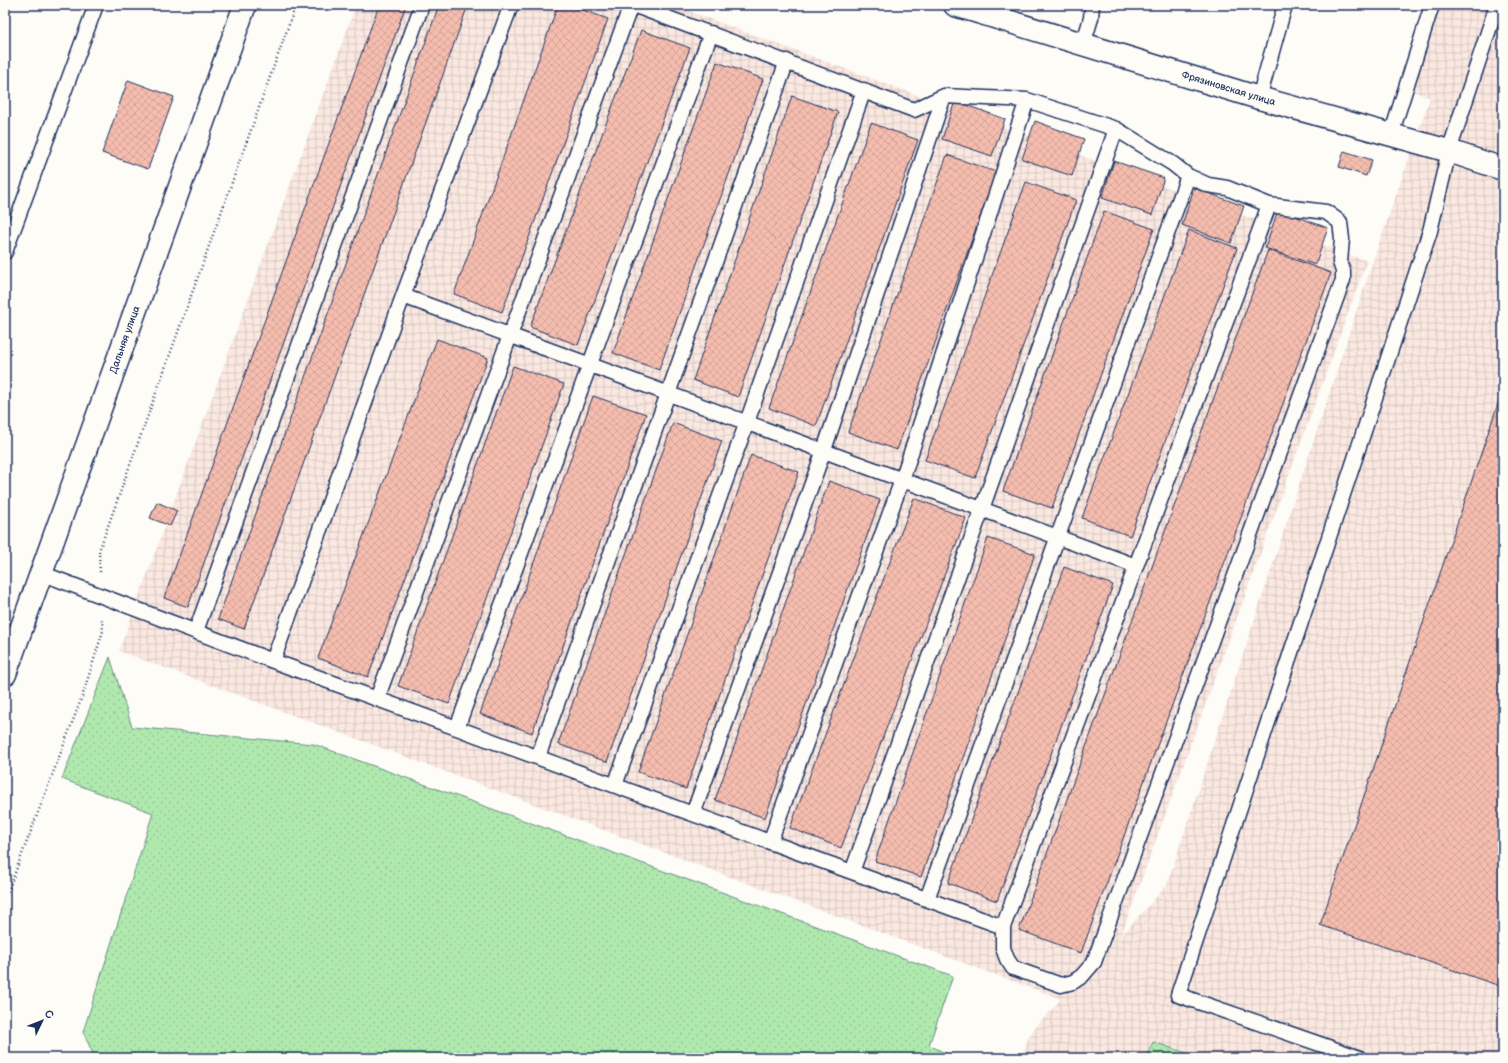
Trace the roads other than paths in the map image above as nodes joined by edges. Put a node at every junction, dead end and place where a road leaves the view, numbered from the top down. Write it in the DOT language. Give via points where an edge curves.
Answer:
graph roads {
  1 [pos="96,5"];
  2 [pos="245,5"];
  3 [pos="422,5"];
  4 [pos="511,5"];
  5 [pos="632,5"];
  6 [pos="955,5"];
  7 [pos="1092,5"];
  8 [pos="1285,5"];
  9 [pos="1432,5"];
  10 [pos="1497,5"];
  11 [pos="711,34"];
  12 [pos="1083,45"];
  13 [pos="787,62"];
  14 [pos="864,90"];
  15 [pos="944,96"];
  16 [pos="1259,98"];
  17 [pos="1027,100"];
  18 [pos="1116,129"];
  19 [pos="1391,135"];
  20 [pos="1449,151"];
  21 [pos="1503,169"];
  22 [pos="1188,176"];
  23 [pos="1269,205"];
  24 [pos="5,252"];
  25 [pos="403,296"];
  26 [pos="510,335"];
  27 [pos="590,365"];
  28 [pos="668,393"];
  29 [pos="747,422"];
  30 [pos="824,450"];
  31 [pos="902,480"];
  32 [pos="982,509"];
  33 [pos="1058,537"];
  34 [pos="1136,566"];
  35 [pos="41,573"];
  36 [pos="196,631"];
  37 [pos="273,661"];
  38 [pos="5,672"];
  39 [pos="377,699"];
  40 [pos="457,728"];
  41 [pos="538,757"];
  42 [pos="615,785"];
  43 [pos="693,814"];
  44 [pos="770,842"];
  45 [pos="852,872"];
  46 [pos="928,899"];
  47 [pos="1003,927"];
  48 [pos="1360,1058"];
  1 -- 24 [label="lane"];
  2 -- 35 [label="street, Дальняя улица"];
  3 -- 36 [label="lane"];
  4 -- 25 [label="lane"];
  5 -- 11 [label="lane"];
  5 -- 26 [label="lane"];
  6 -- 12 [label="street, Фрязиновская улица"];
  7 -- 12 [label="lane"];
  8 -- 16 [label="lane"];
  9 -- 19 [label="lane"];
  10 -- 20 [label="lane"];
  11 -- 13 [label="lane"];
  11 -- 27 [label="lane"];
  12 -- 16 [label="street, Фрязиновская улица"];
  13 -- 14 [label="lane"];
  13 -- 28 [label="lane"];
  14 -- 15 [label="lane" via="914,110"];
  14 -- 29 [label="lane"];
  15 -- 17 [label="lane"];
  15 -- 30 [label="lane"];
  16 -- 19 [label="street, Фрязиновская улица"];
  17 -- 18 [label="lane"];
  17 -- 31 [label="lane"];
  18 -- 22 [label="lane"];
  18 -- 32 [label="lane"];
  19 -- 20 [label="street, Фрязиновская улица"];
  20 -- 21 [label="street, Фрязиновская улица"];
  20 -- 48 [label="lane" via="1430,231 1178,996"];
  22 -- 23 [label="lane"];
  22 -- 33 [label="lane"];
  23 -- 34 [label="lane"];
  23 -- 47 [label="lane" via="1326,212 1340,222 1340,262 1343,280 1094,962 1082,976 1061,985 1014,968 1003,948"];
  25 -- 26 [label="lane"];
  25 -- 37 [label="lane"];
  26 -- 27 [label="lane"];
  26 -- 39 [label="lane"];
  27 -- 28 [label="lane"];
  27 -- 40 [label="lane"];
  28 -- 29 [label="lane"];
  28 -- 41 [label="lane"];
  29 -- 30 [label="lane"];
  29 -- 42 [label="lane"];
  30 -- 31 [label="lane"];
  30 -- 43 [label="lane"];
  31 -- 32 [label="lane"];
  31 -- 44 [label="lane"];
  32 -- 33 [label="lane"];
  32 -- 45 [label="lane"];
  33 -- 34 [label="lane"];
  33 -- 46 [label="lane"];
  34 -- 47 [label="lane"];
  35 -- 36 [label="lane"];
  35 -- 38 [label="street, Дальняя улица"];
  36 -- 37 [label="lane"];
  37 -- 39 [label="lane"];
  39 -- 40 [label="lane"];
  40 -- 41 [label="lane"];
  41 -- 42 [label="lane"];
  42 -- 43 [label="lane"];
  43 -- 44 [label="lane"];
  44 -- 45 [label="lane"];
  45 -- 46 [label="lane"];
  46 -- 47 [label="lane"];
}
